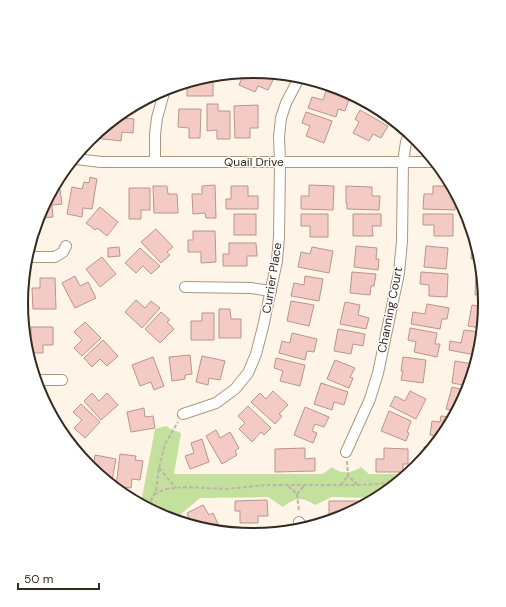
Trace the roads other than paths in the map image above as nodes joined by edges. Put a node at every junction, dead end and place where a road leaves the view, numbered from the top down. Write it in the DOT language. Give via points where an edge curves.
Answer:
graph roads {
  1 [pos="296,83"];
  2 [pos="163,98"];
  3 [pos="407,139"];
  4 [pos="80,160"];
  5 [pos="155,162"];
  6 [pos="280,162"];
  7 [pos="403,162"];
  8 [pos="428,162"];
  9 [pos="66,246"];
  10 [pos="33,257"];
  11 [pos="184,287"];
  12 [pos="271,291"];
  13 [pos="41,380"];
  14 [pos="62,380"];
  15 [pos="183,414"];
  16 [pos="346,452"];
  1 -- 6 [label="street, Currier Place" via="281,118"];
  2 -- 5 [label="street" via="155,134"];
  3 -- 7 [label="street, Channing Court"];
  4 -- 5 [label="street, Quail Drive"];
  5 -- 6 [label="street, Quail Drive"];
  6 -- 7 [label="street, Quail Drive"];
  6 -- 12 [label="street, Currier Place" via="277,260"];
  7 -- 8 [label="street, Quail Drive"];
  7 -- 16 [label="street, Channing Court" via="400,273 378,373 370,399"];
  9 -- 10 [label="street" via="63,252 55,257"];
  11 -- 12 [label="street" via="251,288"];
  12 -- 15 [label="street, Currier Place" via="256,354 248,373 235,388 216,403"];
  13 -- 14 [label="street"];
}
